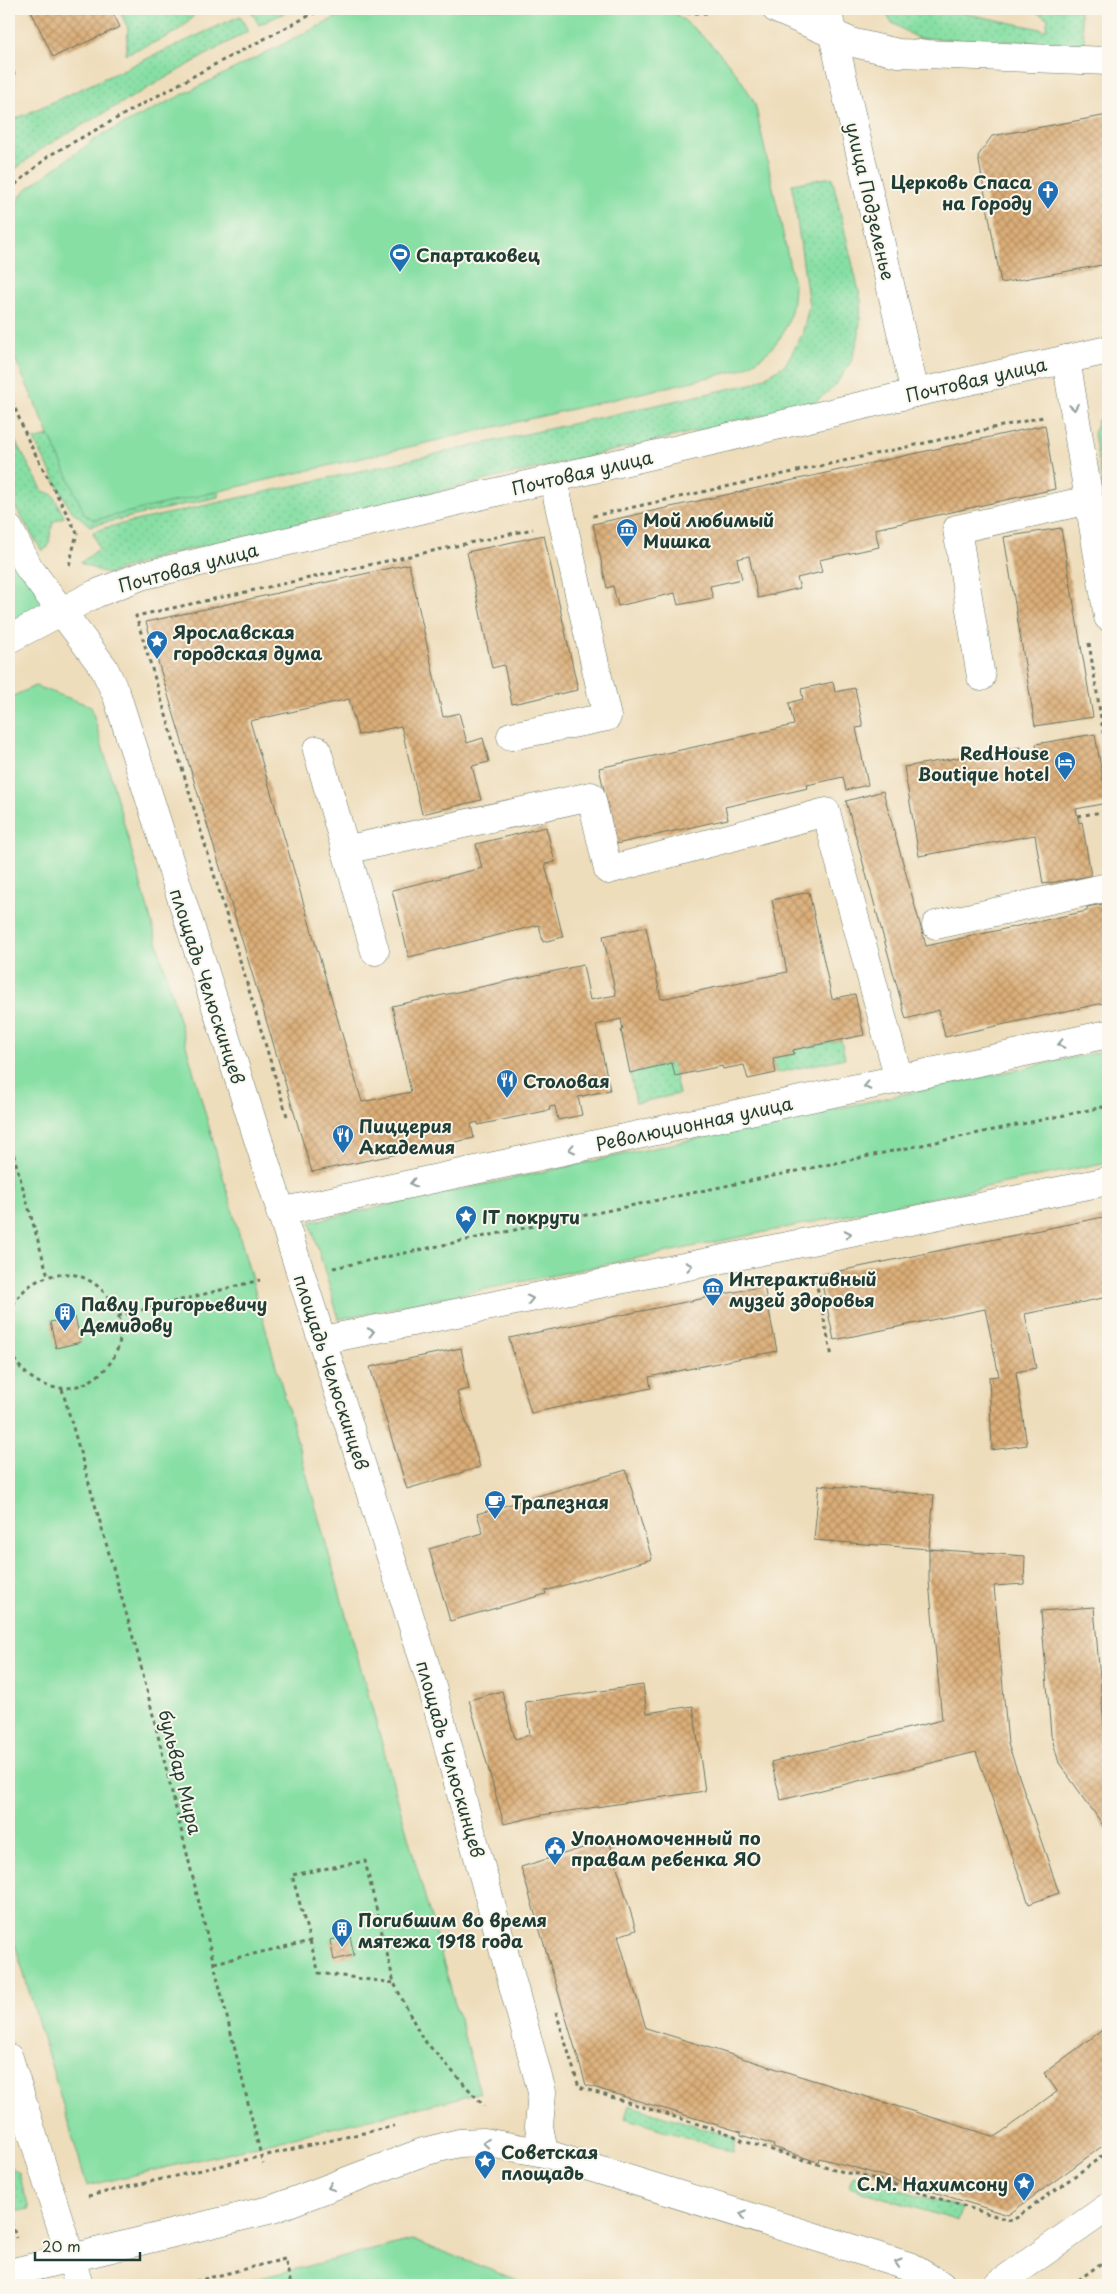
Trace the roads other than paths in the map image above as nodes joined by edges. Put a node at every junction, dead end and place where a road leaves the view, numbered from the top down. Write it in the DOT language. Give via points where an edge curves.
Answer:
graph roads {
  1 [pos="776,9"];
  2 [pos="827,9"];
  3 [pos="833,35"];
  4 [pos="1108,60"];
  5 [pos="1108,350"];
  6 [pos="1066,359"];
  7 [pos="915,393"];
  8 [pos="553,478"];
  9 [pos="1089,500"];
  10 [pos="9,528"];
  11 [pos="61,611"];
  12 [pos="1108,616"];
  13 [pos="9,639"];
  14 [pos="981,677"];
  15 [pos="511,736"];
  16 [pos="316,750"];
  17 [pos="345,850"];
  18 [pos="1108,887"];
  19 [pos="936,925"];
  20 [pos="375,951"];
  21 [pos="1108,1034"];
  22 [pos="900,1079"];
  23 [pos="1108,1181"];
  24 [pos="280,1212"];
  25 [pos="323,1340"];
  26 [pos="9,2058"];
  27 [pos="544,2153"];
  28 [pos="1108,2207"];
  29 [pos="70,2259"];
  30 [pos="9,2273"];
  31 [pos="79,2285"];
  32 [pos="941,2285"];
  33 [pos="997,2285"];
  1 -- 3 [label="street"];
  2 -- 3 [label="street, улица Подзеленье"];
  3 -- 4 [label="street" via="876,49 906,54"];
  3 -- 7 [label="street, улица Подзеленье"];
  5 -- 6 [label="street, Почтовая улица"];
  6 -- 7 [label="street, Почтовая улица"];
  6 -- 9 [label="street, one-way"];
  7 -- 8 [label="street, Почтовая улица"];
  8 -- 11 [label="street, Почтовая улица" via="141,576"];
  8 -- 15 [label="street" via="607,717"];
  9 -- 12 [label="street"];
  9 -- 14 [label="street" via="957,529"];
  10 -- 11 [label="street, площадь Челюскинцев" via="28,568"];
  11 -- 13 [label="street"];
  11 -- 24 [label="street, площадь Челюскинцев" via="104,668 117,696"];
  16 -- 17 [label="street"];
  17 -- 20 [label="street"];
  17 -- 22 [label="street" via="591,796 608,870 826,812"];
  18 -- 19 [label="street"];
  21 -- 22 [label="street, Революционная улица, one-way"];
  22 -- 24 [label="street, Революционная улица, one-way"];
  25 -- 23 [label="street, one-way"];
  24 -- 25 [label="street, площадь Челюскинцев"];
  25 -- 27 [label="street, площадь Челюскинцев" via="435,1699 542,2092 539,2126"];
  26 -- 29 [label="street"];
  27 -- 29 [label="street, one-way" via="484,2142 459,2143 423,2152 273,2208"];
  32 -- 27 [label="street, one-way" via="909,2266"];
  28 -- 33 [label="street"];
  29 -- 30 [label="street"];
  29 -- 31 [label="street"];
}
